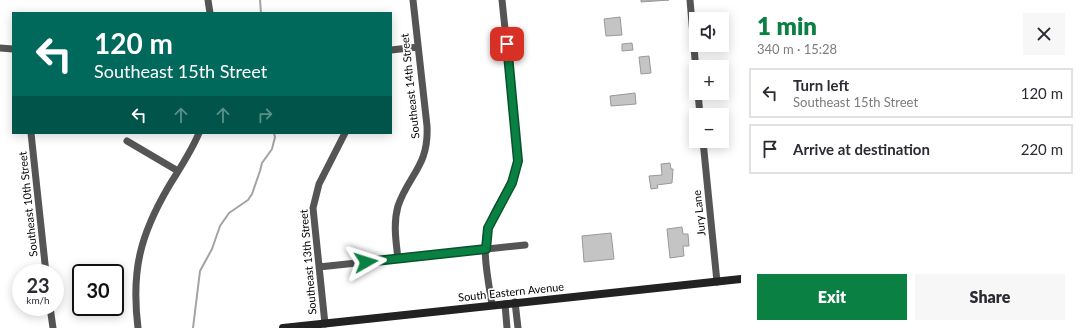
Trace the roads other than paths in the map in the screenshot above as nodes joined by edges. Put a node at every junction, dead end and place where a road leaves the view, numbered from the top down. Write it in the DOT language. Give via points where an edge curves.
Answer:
graph roads {
  1 [pos="208,0"];
  2 [pos="413,0"];
  3 [pos="502,0"];
  4 [pos="690,0"];
  5 [pos="210,12"];
  6 [pos="418,47"];
  7 [pos="0,48"];
  8 [pos="12,49"];
  9 [pos="392,50"];
  10 [pos="695,60"];
  11 [pos="31,134"];
  12 [pos="198,134"];
  13 [pos="344,134"];
  14 [pos="127,141"];
  15 [pos="704,148"];
  16 [pos="178,171"];
  17 [pos="525,245"];
  18 [pos="486,249"];
  19 [pos="398,259"];
  20 [pos="45,264"];
  21 [pos="319,267"];
  22 [pos="741,279"];
  23 [pos="718,282"];
  24 [pos="515,302"];
  25 [pos="505,304"];
  26 [pos="492,305"];
  27 [pos="51,316"];
  28 [pos="325,324"];
  29 [pos="53,328"];
  30 [pos="138,328"];
  31 [pos="283,328"];
  32 [pos="507,328"];
  33 [pos="518,328"];
  1 -- 5 [label="street"];
  2 -- 6 [label="street, Southeast 14th Street"];
  3 -- 18 [label="street" via="518,161 512,183 488,228"];
  4 -- 10 [label="street"];
  6 -- 9 [label="street"];
  6 -- 19 [label="street, Southeast 14th Street" via="427,140 421,164 401,198 397,212 395,224"];
  7 -- 8 [label="street"];
  11 -- 20 [label="street, Southeast 10th Street"];
  12 -- 16 [label="street"];
  13 -- 21 [label="street, Southeast 13th Street" via="319,184 314,200 313,219"];
  14 -- 16 [label="street"];
  15 -- 23 [label="street, Jury Lane"];
  16 -- 30 [label="street" via="151,220 141,249 136,279"];
  17 -- 18 [label="street"];
  18 -- 19 [label="street"];
  18 -- 26 [label="street"];
  19 -- 21 [label="street"];
  21 -- 28 [label="street, Southeast 13th Street"];
  22 -- 23 [label="main road, South Eastern Avenue"];
  23 -- 24 [label="main road, South Eastern Avenue"];
  24 -- 25 [label="main road, South Eastern Avenue"];
  24 -- 33 [label="street"];
  25 -- 26 [label="main road, South Eastern Avenue"];
  25 -- 32 [label="street"];
  26 -- 28 [label="main road, South Eastern Avenue"];
  27 -- 29 [label="street"];
  28 -- 31 [label="main road, South Eastern Avenue"];
}
